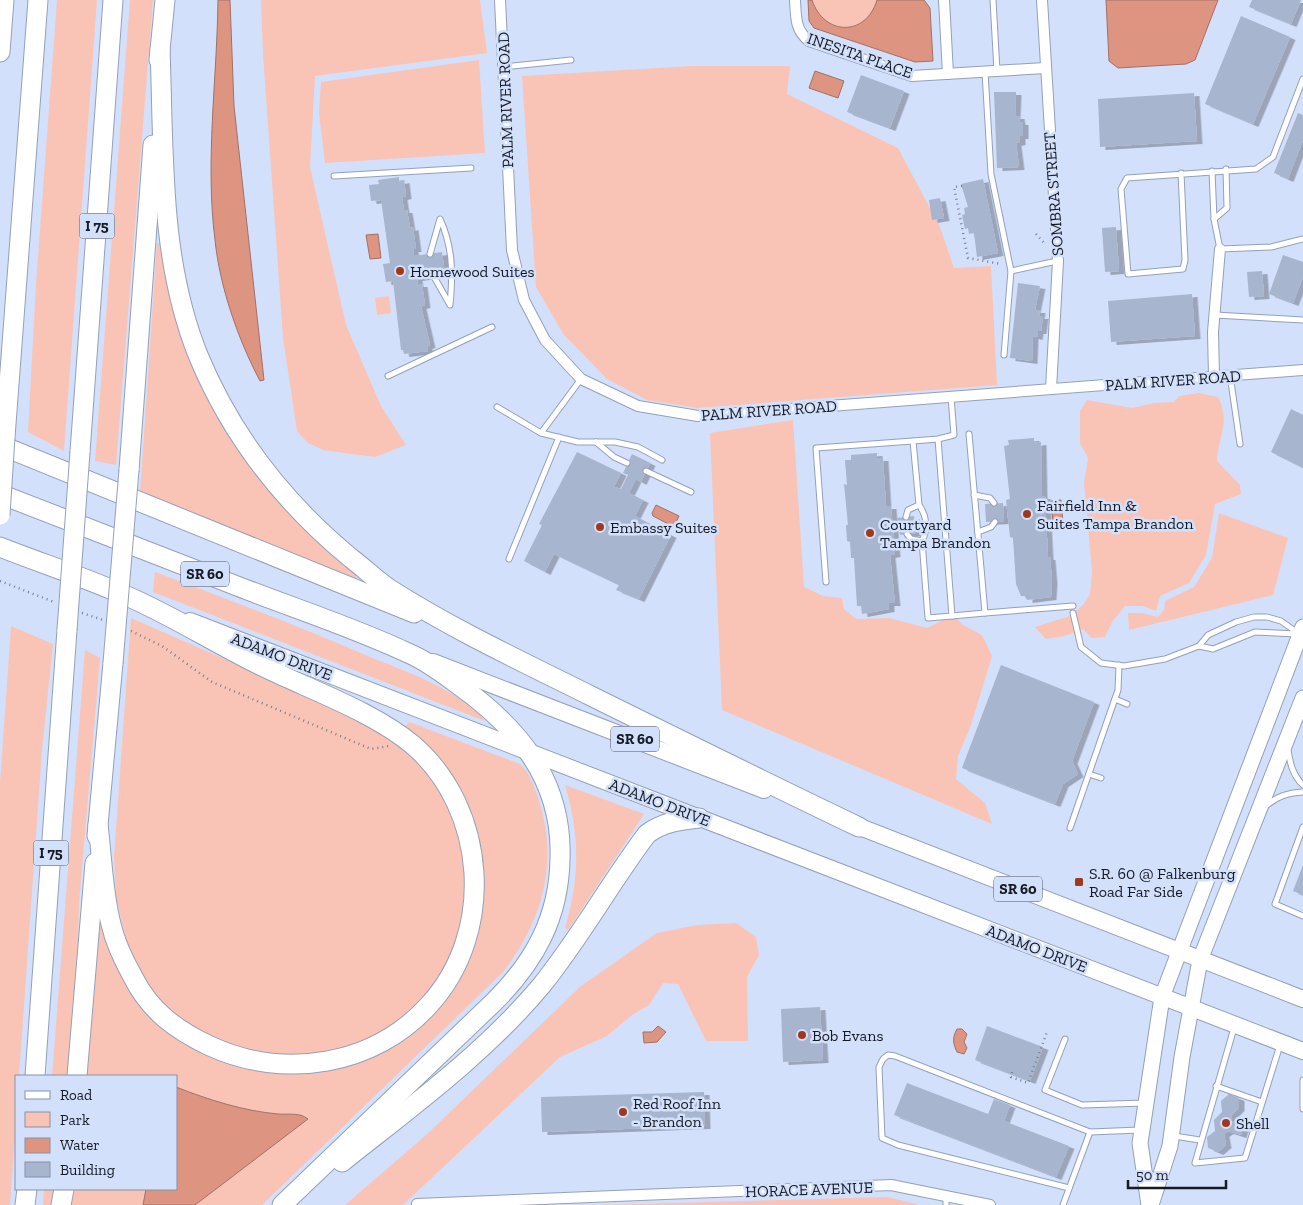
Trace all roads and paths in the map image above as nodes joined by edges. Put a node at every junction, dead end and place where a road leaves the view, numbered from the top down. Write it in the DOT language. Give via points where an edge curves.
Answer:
graph roads {
  1 [pos="4,0"];
  2 [pos="38,0"];
  3 [pos="113,0"];
  4 [pos="165,0"];
  5 [pos="500,0"];
  6 [pos="795,0"];
  7 [pos="944,0"];
  8 [pos="993,0"];
  9 [pos="1042,0"];
  10 [pos="160,49"];
  11 [pos="0,52"];
  12 [pos="571,60"];
  13 [pos="504,67"];
  14 [pos="1045,68"];
  15 [pos="985,71"];
  16 [pos="997,71"];
  17 [pos="948,74"];
  18 [pos="1303,79"];
  19 [pos="471,168"];
  20 [pos="1226,169"];
  21 [pos="1212,170"];
  22 [pos="1181,173"];
  23 [pos="334,176"];
  24 [pos="962,186"];
  25 [pos="1214,219"];
  26 [pos="1303,239"];
  27 [pos="1220,249"];
  28 [pos="430,254"];
  29 [pos="1058,260"];
  30 [pos="1010,269"];
  31 [pos="433,275"];
  32 [pos="1214,315"];
  33 [pos="1303,320"];
  34 [pos="492,327"];
  35 [pos="1004,355"];
  36 [pos="1303,370"];
  37 [pos="1230,375"];
  38 [pos="388,376"];
  39 [pos="1214,376"];
  40 [pos="581,379"];
  41 [pos="1051,389"];
  42 [pos="951,396"];
  43 [pos="497,407"];
  44 [pos="541,433"];
  45 [pos="969,434"];
  46 [pos="559,437"];
  47 [pos="938,440"];
  48 [pos="3,441"];
  49 [pos="913,441"];
  50 [pos="596,442"];
  51 [pos="1240,444"];
  52 [pos="662,460"];
  53 [pos="627,463"];
  54 [pos="646,471"];
  55 [pos="691,492"];
  56 [pos="0,494"];
  57 [pos="974,495"];
  58 [pos="994,503"];
  59 [pos="918,505"];
  60 [pos="0,515"];
  61 [pos="906,517"];
  62 [pos="995,522"];
  63 [pos="978,532"];
  64 [pos="908,534"];
  65 [pos="922,541"];
  66 [pos="0,547"];
  67 [pos="509,558"];
  68 [pos="826,582"];
  69 [pos="130,597"];
  70 [pos="1073,606"];
  71 [pos="985,613"];
  72 [pos="1073,613"];
  73 [pos="952,616"];
  74 [pos="1302,632"];
  75 [pos="142,635"];
  76 [pos="482,641"];
  77 [pos="1199,646"];
  78 [pos="409,653"];
  79 [pos="1119,665"];
  80 [pos="1303,698"];
  81 [pos="1114,699"];
  82 [pos="1127,704"];
  83 [pos="1286,741"];
  84 [pos="394,745"];
  85 [pos="530,752"];
  86 [pos="1089,774"];
  87 [pos="1101,778"];
  88 [pos="1303,785"];
  89 [pos="1303,792"];
  90 [pos="1257,815"];
  91 [pos="699,818"];
  92 [pos="98,825"];
  93 [pos="859,827"];
  94 [pos="1303,827"];
  95 [pos="1070,828"];
  96 [pos="1303,916"];
  97 [pos="1178,950"];
  98 [pos="1200,960"];
  99 [pos="1162,996"];
  100 [pos="1303,999"];
  101 [pos="1190,1007"];
  102 [pos="1236,1024"];
  103 [pos="1047,1032"];
  104 [pos="1065,1039"];
  105 [pos="1281,1042"];
  106 [pos="1303,1051"];
  107 [pos="1012,1072"];
  108 [pos="35,1075"];
  109 [pos="77,1075"];
  110 [pos="1303,1080"];
  111 [pos="1216,1086"];
  112 [pos="1262,1102"];
  113 [pos="1145,1104"];
  114 [pos="1303,1109"];
  115 [pos="1142,1130"];
  116 [pos="1090,1132"];
  117 [pos="1171,1136"];
  118 [pos="1200,1140"];
  119 [pos="1069,1188"];
  120 [pos="27,1190"];
  121 [pos="64,1190"];
  122 [pos="946,1201"];
  123 [pos="417,1204"];
  124 [pos="25,1205"];
  125 [pos="61,1205"];
  126 [pos="282,1205"];
  127 [pos="289,1205"];
  128 [pos="990,1205"];
  129 [pos="1063,1205"];
  130 [pos="1150,1205"];
  1 -- 11 [label="highway"];
  2 -- 48 [label="highway"];
  3 -- 108 [label="highway, I 75, bridge"];
  4 -- 10 [label="highway"];
  5 -- 13 [label="street, PALM RIVER ROAD"];
  6 -- 17 [label="street, INESITA PLACE" via="796,23 800,34 809,41 912,76"];
  7 -- 17 [label="street"];
  8 -- 16 [label="lane"];
  9 -- 14 [label="street, SOMBRA STREET"];
  10 -- 76 [label="highway" via="170,250 198,354 216,392 254,456 278,488 328,539 386,587"];
  10 -- 92 [label="highway, bridge" via="129,470"];
  12 -- 13 [label="lane"];
  13 -- 40 [label="street, PALM RIVER ROAD" via="512,250 524,300 545,340"];
  14 -- 16 [label="street, INESITA PLACE"];
  14 -- 29 [label="street, SOMBRA STREET"];
  15 -- 16 [label="street, INESITA PLACE"];
  15 -- 17 [label="street, INESITA PLACE"];
  15 -- 30 [label="lane" via="991,174"];
  18 -- 20 [label="lane" via="1274,157 1256,169"];
  19 -- 23 [label="lane"];
  20 -- 21 [label="lane"];
  20 -- 25 [label="lane" via="1227,208"];
  21 -- 22 [label="lane"];
  21 -- 25 [label="lane"];
  22 -- 22 [label="lane" via="1127,178 1121,189 1128,274 1182,270 1186,260"];
  24 -- 30 [label="path" via="954,188 968,258"];
  25 -- 27 [label="lane"];
  26 -- 27 [label="lane" via="1271,247"];
  27 -- 32 [label="street"];
  28 -- 31 [label="lane" via="440,219 448,236 453,274 450,305"];
  29 -- 30 [label="lane"];
  29 -- 41 [label="street, SOMBRA STREET"];
  30 -- 35 [label="lane"];
  32 -- 33 [label="lane"];
  32 -- 39 [label="street"];
  34 -- 38 [label="lane"];
  36 -- 37 [label="street, PALM RIVER ROAD"];
  37 -- 39 [label="street, PALM RIVER ROAD"];
  37 -- 51 [label="lane"];
  39 -- 41 [label="street, PALM RIVER ROAD"];
  40 -- 42 [label="street, PALM RIVER ROAD" via="638,406 698,416"];
  40 -- 44 [label="lane"];
  41 -- 42 [label="street, PALM RIVER ROAD"];
  42 -- 47 [label="lane" via="954,435"];
  43 -- 44 [label="lane"];
  44 -- 46 [label="lane"];
  45 -- 57 [label="lane"];
  46 -- 50 [label="lane"];
  46 -- 67 [label="lane"];
  47 -- 49 [label="lane"];
  47 -- 73 [label="lane"];
  48 -- 60 [label="highway, bridge"];
  48 -- 76 [label="highway"];
  49 -- 59 [label="lane"];
  49 -- 68 [label="lane" via="816,448"];
  50 -- 52 [label="lane" via="638,447"];
  50 -- 53 [label="lane"];
  54 -- 55 [label="lane"];
  56 -- 78 [label="highway, SR 60"];
  57 -- 58 [label="lane" via="990,498"];
  57 -- 63 [label="lane"];
  59 -- 61 [label="lane" via="908,510"];
  59 -- 65 [label="lane" via="924,514 926,533"];
  62 -- 63 [label="lane" via="991,528"];
  63 -- 71 [label="lane"];
  64 -- 65 [label="lane" via="911,539"];
  65 -- 73 [label="lane" via="928,618"];
  66 -- 69 [label="highway"];
  69 -- 85 [label="main road, ADAMO DRIVE"];
  69 -- 92 [label="highway" via="239,655 382,724 413,745 444,780 465,823 476,868 467,934 453,970 430,1004 398,1032 363,1052 322,1064 271,1064 230,1055 193,1038 153,1009 134,979 111,925"];
  70 -- 71 [label="lane"];
  71 -- 73 [label="lane"];
  72 -- 79 [label="lane" via="1081,647 1101,663"];
  74 -- 77 [label="lane" via="1255,632 1213,649"];
  74 -- 77 [label="lane" via="1281,621 1254,617 1208,635"];
  74 -- 97 [label="street"];
  75 -- 84 [label="path" via="212,682 371,749"];
  76 -- 93 [label="highway"];
  77 -- 79 [label="lane" via="1165,659"];
  78 -- 85 [label="highway" via="491,708"];
  78 -- 93 [label="main road, SR 60"];
  79 -- 81 [label="lane" via="1118,690"];
  80 -- 83 [label="street"];
  81 -- 82 [label="lane"];
  81 -- 86 [label="lane"];
  83 -- 88 [label="lane" via="1290,764"];
  83 -- 90 [label="street"];
  85 -- 91 [label="main road, ADAMO DRIVE"];
  85 -- 126 [label="highway" via="549,789 556,813 561,854 555,903 537,949 509,987"];
  86 -- 87 [label="lane"];
  86 -- 95 [label="lane"];
  89 -- 90 [label="lane" via="1274,799"];
  90 -- 98 [label="street"];
  91 -- 99 [label="main road, ADAMO DRIVE"];
  91 -- 127 [label="highway" via="668,823 647,834 579,937 515,1014 427,1094"];
  92 -- 109 [label="highway"];
  93 -- 97 [label="main road, SR 60"];
  94 -- 96 [label="lane" via="1275,904"];
  97 -- 98 [label="main road, SR 60"];
  97 -- 99 [label="street"];
  98 -- 100 [label="main road, SR 60"];
  98 -- 101 [label="street"];
  99 -- 101 [label="main road, ADAMO DRIVE"];
  99 -- 113 [label="street"];
  101 -- 102 [label="main road, ADAMO DRIVE"];
  101 -- 117 [label="street"];
  102 -- 105 [label="main road, ADAMO DRIVE"];
  102 -- 111 [label="lane"];
  103 -- 107 [label="path" via="1028,1083 1010,1076"];
  104 -- 113 [label="lane" via="1045,1090 1082,1105"];
  105 -- 106 [label="main road, ADAMO DRIVE"];
  105 -- 112 [label="lane"];
  110 -- 114 [label="lane"];
  111 -- 112 [label="lane"];
  111 -- 118 [label="lane"];
  112 -- 118 [label="lane" via="1245,1158 1195,1163"];
  113 -- 115 [label="street"];
  115 -- 116 [label="lane"];
  115 -- 130 [label="street" via="1140,1143"];
  116 -- 119 [label="lane"];
  116 -- 119 [label="lane" via="895,1056 888,1054 879,1067 882,1138 898,1145"];
  117 -- 118 [label="lane"];
  117 -- 130 [label="street"];
  119 -- 129 [label="lane"];
  120 -- 124 [label="highway"];
  121 -- 125 [label="highway"];
  122 -- 123 [label="street, HORACE AVENUE" via="891,1185"];
  122 -- 128 [label="street, HORACE AVENUE"];
}
